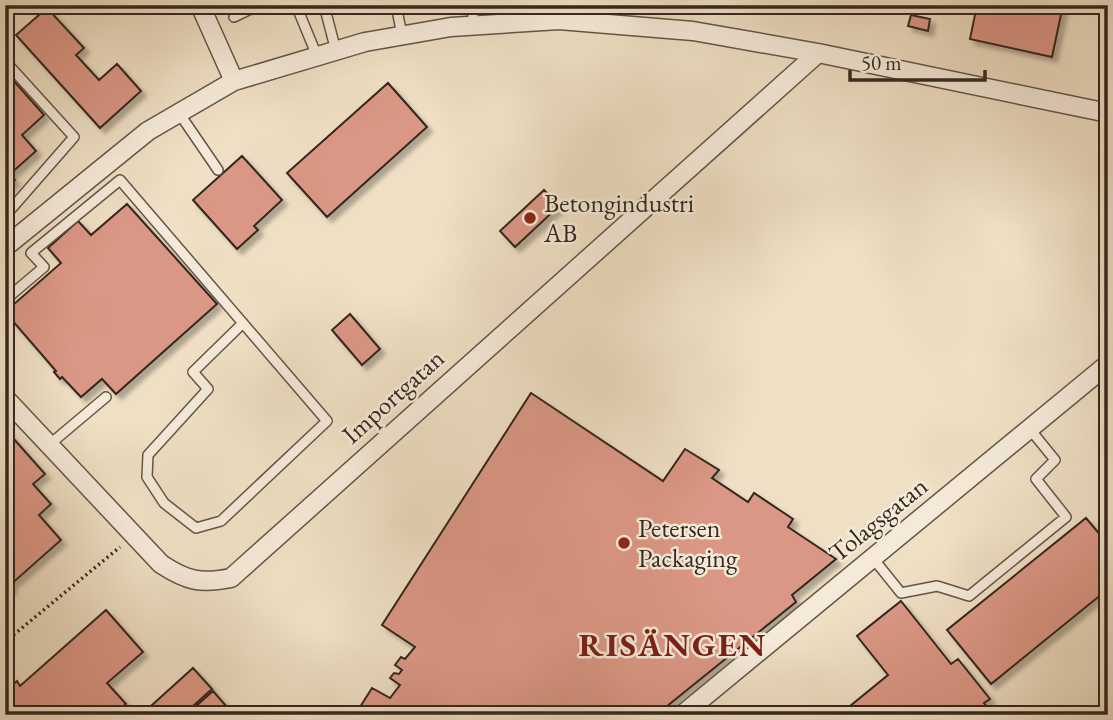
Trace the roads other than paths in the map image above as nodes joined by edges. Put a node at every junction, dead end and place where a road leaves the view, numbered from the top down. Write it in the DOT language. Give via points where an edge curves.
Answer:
graph roads {
  1 [pos="200,5"];
  2 [pos="259,5"];
  3 [pos="296,5"];
  4 [pos="324,5"];
  5 [pos="396,5"];
  6 [pos="473,5"];
  7 [pos="234,17"];
  8 [pos="473,25"];
  9 [pos="402,35"];
  10 [pos="335,51"];
  11 [pos="818,53"];
  12 [pos="317,56"];
  13 [pos="5,61"];
  14 [pos="234,81"];
  15 [pos="179,113"];
  16 [pos="1108,113"];
  17 [pos="218,170"];
  18 [pos="5,216"];
  19 [pos="5,247"];
  20 [pos="5,300"];
  21 [pos="243,323"];
  22 [pos="1108,364"];
  23 [pos="106,397"];
  24 [pos="5,398"];
  25 [pos="1029,428"];
  26 [pos="49,446"];
  27 [pos="871,556"];
  28 [pos="681,715"];
  1 -- 14 [label="street"];
  2 -- 7 [label="lane"];
  3 -- 12 [label="lane"];
  4 -- 10 [label="lane"];
  5 -- 9 [label="lane"];
  6 -- 8 [label="lane"];
  8 -- 9 [label="street"];
  8 -- 11 [label="street" via="559,20 693,31"];
  9 -- 10 [label="street"];
  10 -- 12 [label="street"];
  11 -- 16 [label="street"];
  11 -- 26 [label="street, Importgatan" via="231,578 208,583 182,578 161,564"];
  12 -- 14 [label="street"];
  13 -- 18 [label="lane" via="74,137"];
  14 -- 15 [label="street"];
  15 -- 17 [label="lane"];
  15 -- 19 [label="street" via="148,131"];
  20 -- 21 [label="lane" via="44,267 31,253 120,180"];
  21 -- 21 [label="lane" via="327,421 221,521 196,528 164,503 147,477 148,455 208,389 193,372"];
  22 -- 25 [label="street, Tolagsgatan"];
  23 -- 26 [label="lane"];
  24 -- 26 [label="street, Importgatan"];
  25 -- 27 [label="street, Tolagsgatan"];
  25 -- 27 [label="lane" via="1055,460 1036,479 1066,517 969,596 937,586 901,593"];
  27 -- 28 [label="street, Tolagsgatan"];
}
